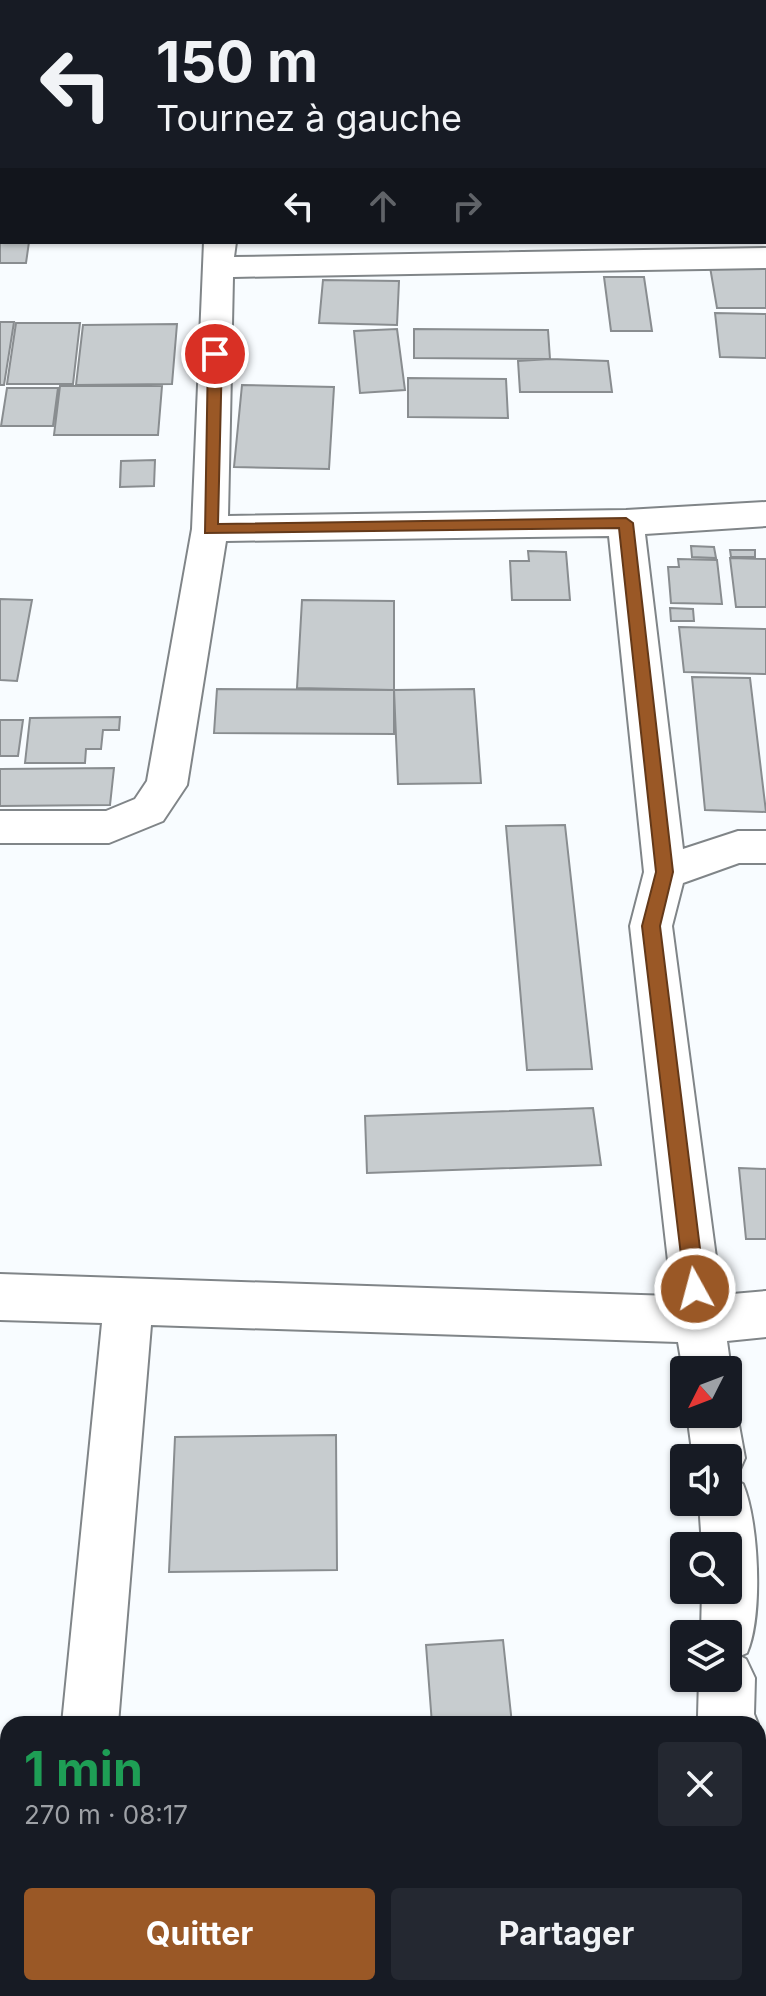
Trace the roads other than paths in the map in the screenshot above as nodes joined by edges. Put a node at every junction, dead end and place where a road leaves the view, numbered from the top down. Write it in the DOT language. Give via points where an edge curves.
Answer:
graph roads {
  1 [pos="219,254"];
  2 [pos="766,258"];
  3 [pos="766,514"];
  4 [pos="626,523"];
  5 [pos="210,529"];
  6 [pos="0,827"];
  7 [pos="766,847"];
  8 [pos="665,872"];
  9 [pos="0,1297"];
  10 [pos="129,1301"];
  11 [pos="766,1314"];
  12 [pos="699,1320"];
  13 [pos="704,1356"];
  14 [pos="727,1516"];
  15 [pos="728,1620"];
  16 [pos="727,1692"];
  17 [pos="91,1716"];
  18 [pos="726,1716"];
  1 -- 2 [label="street"];
  1 -- 5 [label="street"];
  3 -- 4 [label="street"];
  4 -- 5 [label="street"];
  4 -- 8 [label="street"];
  5 -- 6 [label="street" via="167,785 149,810 109,827"];
  7 -- 8 [label="street" via="738,847"];
  8 -- 12 [label="street" via="651,926"];
  9 -- 10 [label="street"];
  10 -- 12 [label="street"];
  10 -- 17 [label="street"];
  11 -- 12 [label="street"];
  12 -- 13 [label="street"];
  14 -- 15 [label="street"];
  16 -- 18 [label="street"];
}
